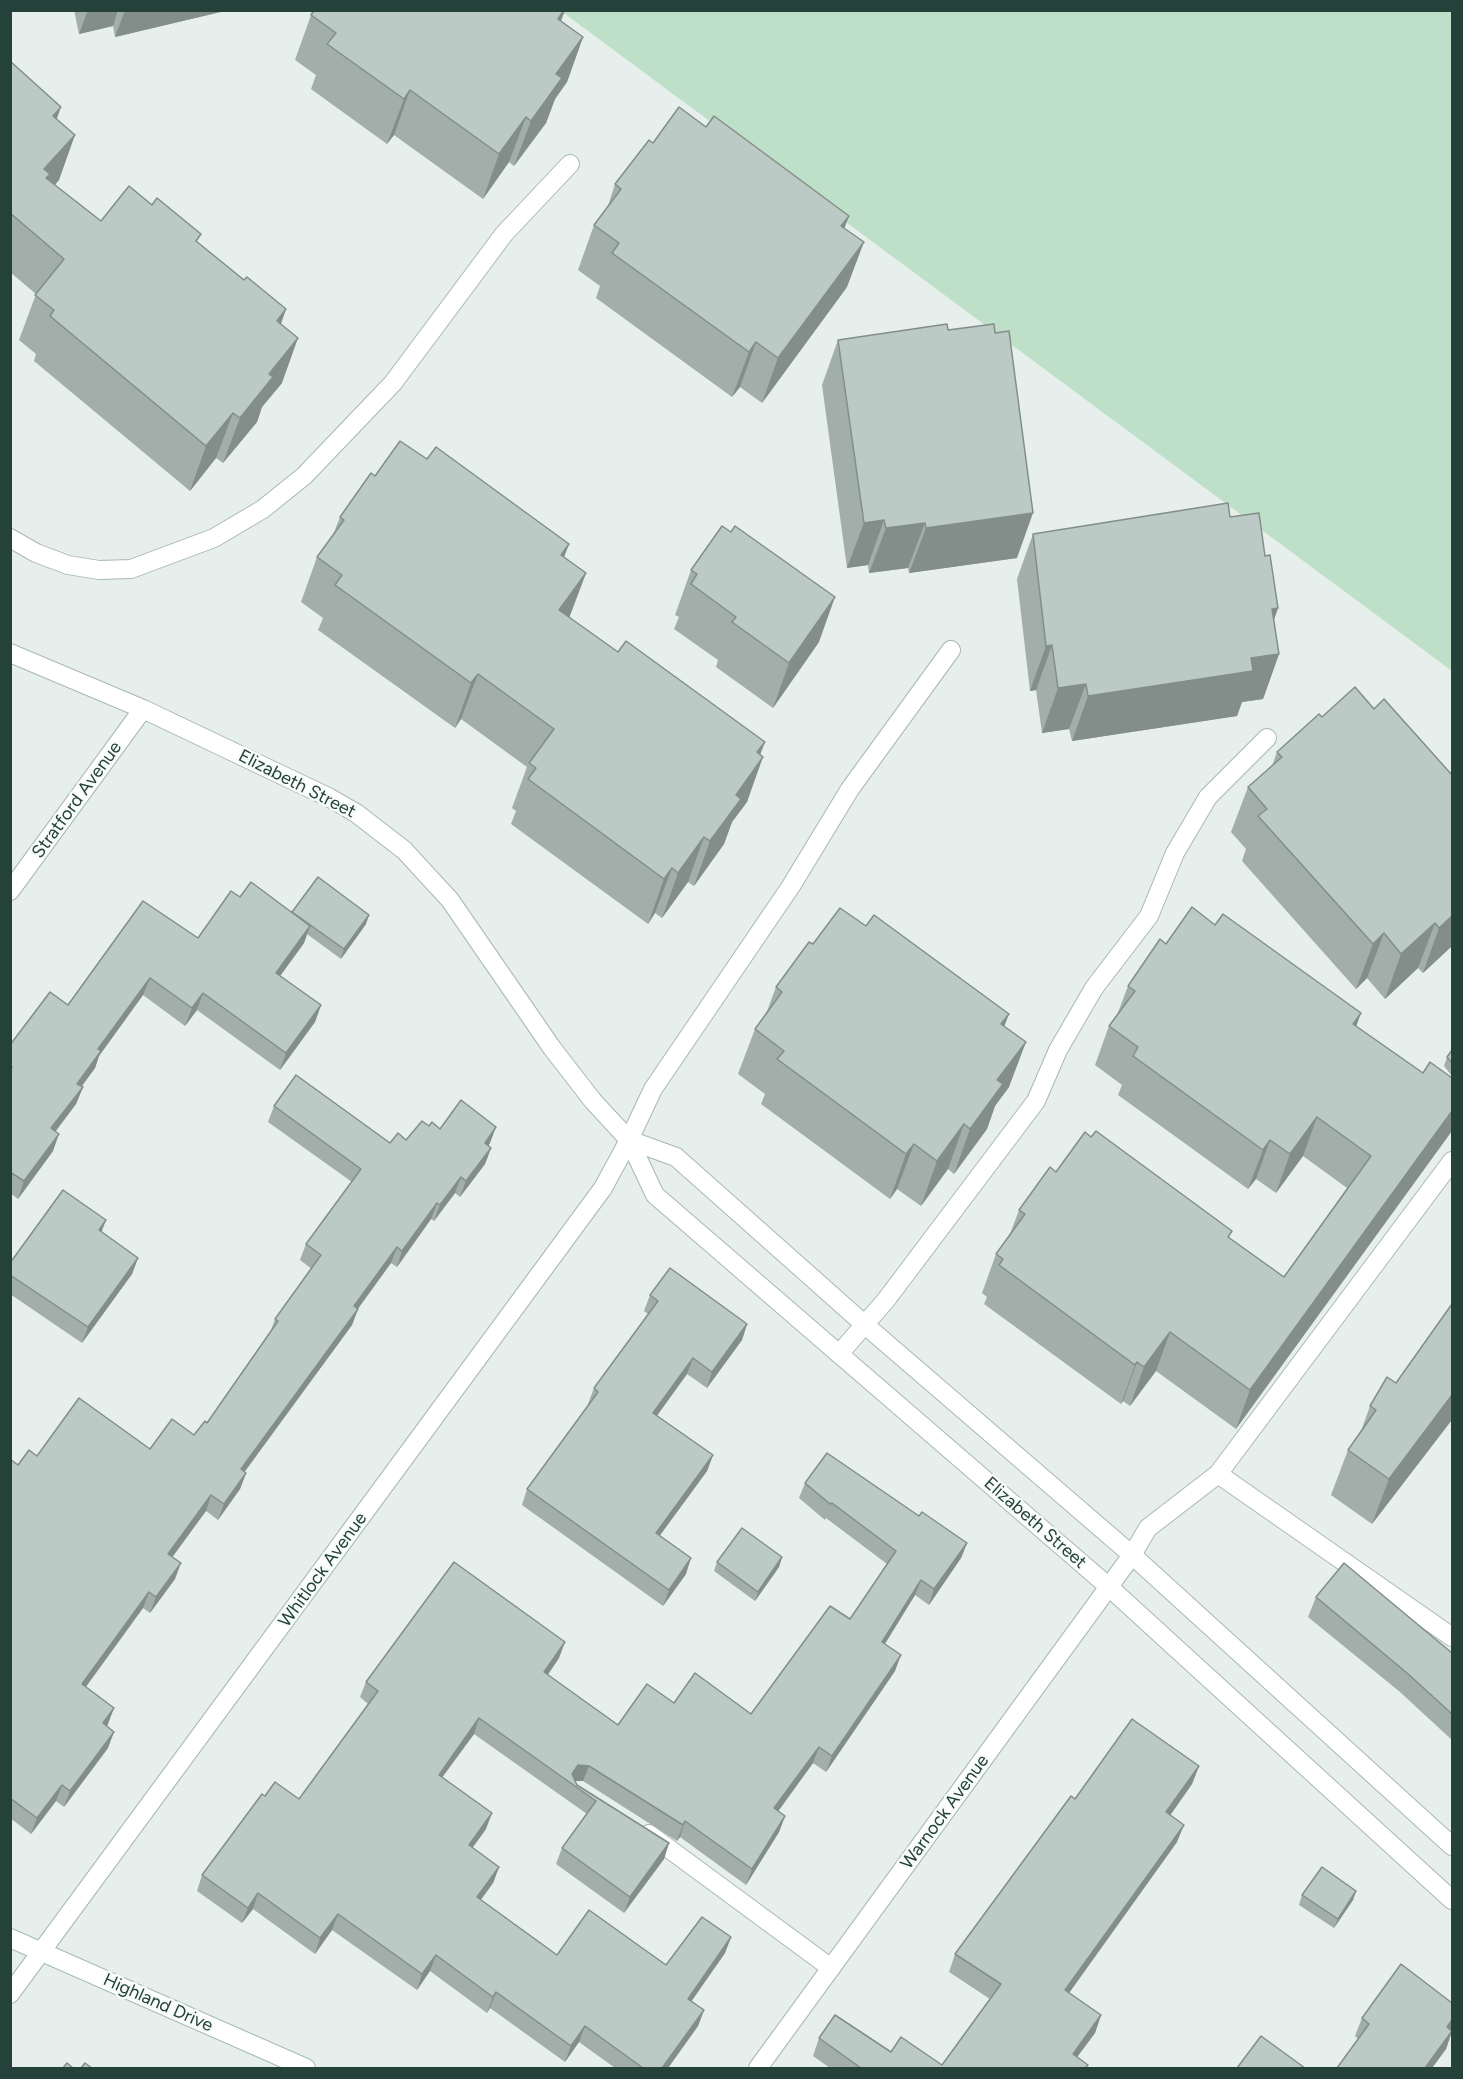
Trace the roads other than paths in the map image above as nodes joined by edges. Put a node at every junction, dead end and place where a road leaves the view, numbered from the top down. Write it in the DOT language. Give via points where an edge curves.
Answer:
graph roads {
  1 [pos="570,164"];
  2 [pos="10,538"];
  3 [pos="951,650"];
  4 [pos="10,653"];
  5 [pos="143,709"];
  6 [pos="1267,738"];
  7 [pos="10,891"];
  8 [pos="629,1140"];
  9 [pos="1452,1161"];
  10 [pos="864,1324"];
  11 [pos="839,1354"];
  12 [pos="1218,1474"];
  13 [pos="1132,1555"];
  14 [pos="1109,1587"];
  15 [pos="1452,1637"];
  16 [pos="631,1823"];
  17 [pos="1452,1846"];
  18 [pos="1452,1900"];
  19 [pos="10,1938"];
  20 [pos="43,1952"];
  21 [pos="831,1968"];
  22 [pos="10,1994"];
  23 [pos="306,2068"];
  24 [pos="758,2068"];
  1 -- 2 [label="street" via="504,234 393,383 304,476 263,509 214,538 131,569 99,570 68,565"];
  3 -- 8 [label="street, Whitlock Avenue" via="850,789 791,886 653,1089"];
  4 -- 5 [label="street, Elizabeth Street"];
  5 -- 7 [label="street, Stratford Avenue"];
  5 -- 8 [label="street, Elizabeth Street" via="330,798 404,850 450,900 552,1048"];
  6 -- 10 [label="street" via="1208,797 1175,853 1149,916 1094,988 1058,1050 1036,1101"];
  8 -- 10 [label="street, Elizabeth Street" via="676,1156"];
  8 -- 11 [label="street, Elizabeth Street" via="655,1195"];
  8 -- 20 [label="street, Whitlock Avenue" via="596,1198"];
  9 -- 12 [label="street, Warnock Avenue"];
  10 -- 11 [label="street"];
  10 -- 13 [label="street, Elizabeth Street"];
  11 -- 14 [label="street, Elizabeth Street"];
  12 -- 13 [label="street, Warnock Avenue" via="1148,1527"];
  12 -- 15 [label="street"];
  13 -- 14 [label="street, Warnock Avenue"];
  13 -- 17 [label="street, Elizabeth Street"];
  14 -- 18 [label="street, Elizabeth Street"];
  14 -- 21 [label="street, Warnock Avenue"];
  16 -- 21 [label="street"];
  19 -- 20 [label="street, Highland Drive"];
  20 -- 22 [label="street, Whitlock Avenue"];
  20 -- 23 [label="street, Highland Drive"];
  21 -- 24 [label="street, Warnock Avenue"];
}
